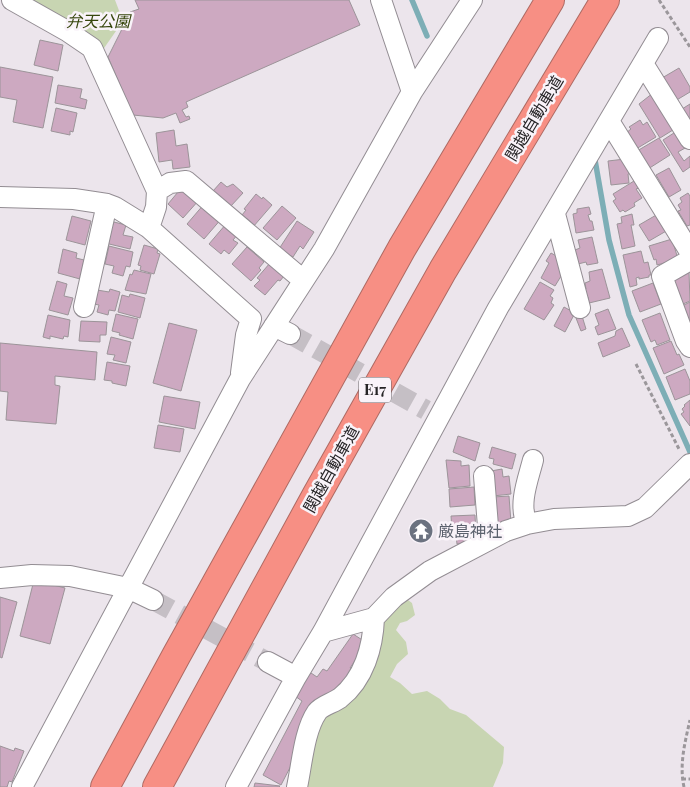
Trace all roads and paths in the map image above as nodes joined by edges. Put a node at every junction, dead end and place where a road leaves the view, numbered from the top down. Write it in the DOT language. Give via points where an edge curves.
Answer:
graph roads {
  1 [pos="12,0"];
  2 [pos="381,0"];
  3 [pos="472,0"];
  4 [pos="550,0"];
  5 [pos="605,0"];
  6 [pos="659,0"];
  7 [pos="658,38"];
  8 [pos="690,47"];
  9 [pos="644,65"];
  10 [pos="412,92"];
  11 [pos="609,121"];
  12 [pos="690,139"];
  13 [pos="157,191"];
  14 [pos="0,197"];
  15 [pos="107,204"];
  16 [pos="555,214"];
  17 [pos="149,228"];
  18 [pos="690,252"];
  19 [pos="690,260"];
  20 [pos="303,280"];
  21 [pos="84,307"];
  22 [pos="580,308"];
  23 [pos="689,342"];
  24 [pos="636,364"];
  25 [pos="240,379"];
  26 [pos="533,460"];
  27 [pos="689,465"];
  28 [pos="484,476"];
  29 [pos="527,524"];
  30 [pos="489,539"];
  31 [pos="0,578"];
  32 [pos="128,588"];
  33 [pos="153,600"];
  34 [pos="374,618"];
  35 [pos="323,632"];
  36 [pos="268,662"];
  37 [pos="296,677"];
  38 [pos="690,720"];
  39 [pos="682,779"];
  40 [pos="690,779"];
  41 [pos="22,787"];
  42 [pos="105,787"];
  43 [pos="157,787"];
  44 [pos="236,787"];
  45 [pos="297,787"];
  46 [pos="684,787"];
  1 -- 13 [label="street" via="92,48"];
  2 -- 10 [label="street"];
  3 -- 10 [label="street"];
  4 -- 42 [label="highway" via="397,257"];
  5 -- 43 [label="highway, 関越自動車道 / E17" via="443,270"];
  6 -- 8 [label="path"];
  7 -- 9 [label="street"];
  9 -- 11 [label="street"];
  9 -- 12 [label="street"];
  10 -- 20 [label="street"];
  11 -- 16 [label="street"];
  11 -- 18 [label="street"];
  13 -- 17 [label="street"];
  13 -- 20 [label="street" via="170,183 186,181"];
  14 -- 15 [label="street" via="74,199"];
  15 -- 17 [label="street"];
  15 -- 21 [label="street"];
  16 -- 22 [label="street"];
  16 -- 35 [label="street" via="432,414"];
  17 -- 25 [label="street" via="251,319"];
  19 -- 23 [label="street" via="662,276"];
  20 -- 25 [label="street" via="282,330"];
  24 -- 27 [label="path"];
  25 -- 32 [label="street"];
  26 -- 29 [label="street" via="524,493 523,515"];
  27 -- 29 [label="street" via="645,508 628,516 554,519"];
  28 -- 30 [label="street"];
  29 -- 30 [label="street"];
  30 -- 34 [label="street" via="430,571 394,597"];
  31 -- 32 [label="street" via="70,576"];
  32 -- 33 [label="street"];
  32 -- 41 [label="street"];
  34 -- 35 [label="street"];
  34 -- 45 [label="street" via="367,660 357,678 341,697 318,710 309,728"];
  35 -- 37 [label="street"];
  36 -- 37 [label="street"];
  37 -- 44 [label="street"];
  38 -- 39 [label="path" via="683,753"];
  39 -- 40 [label="path"];
  39 -- 46 [label="path"];
}
